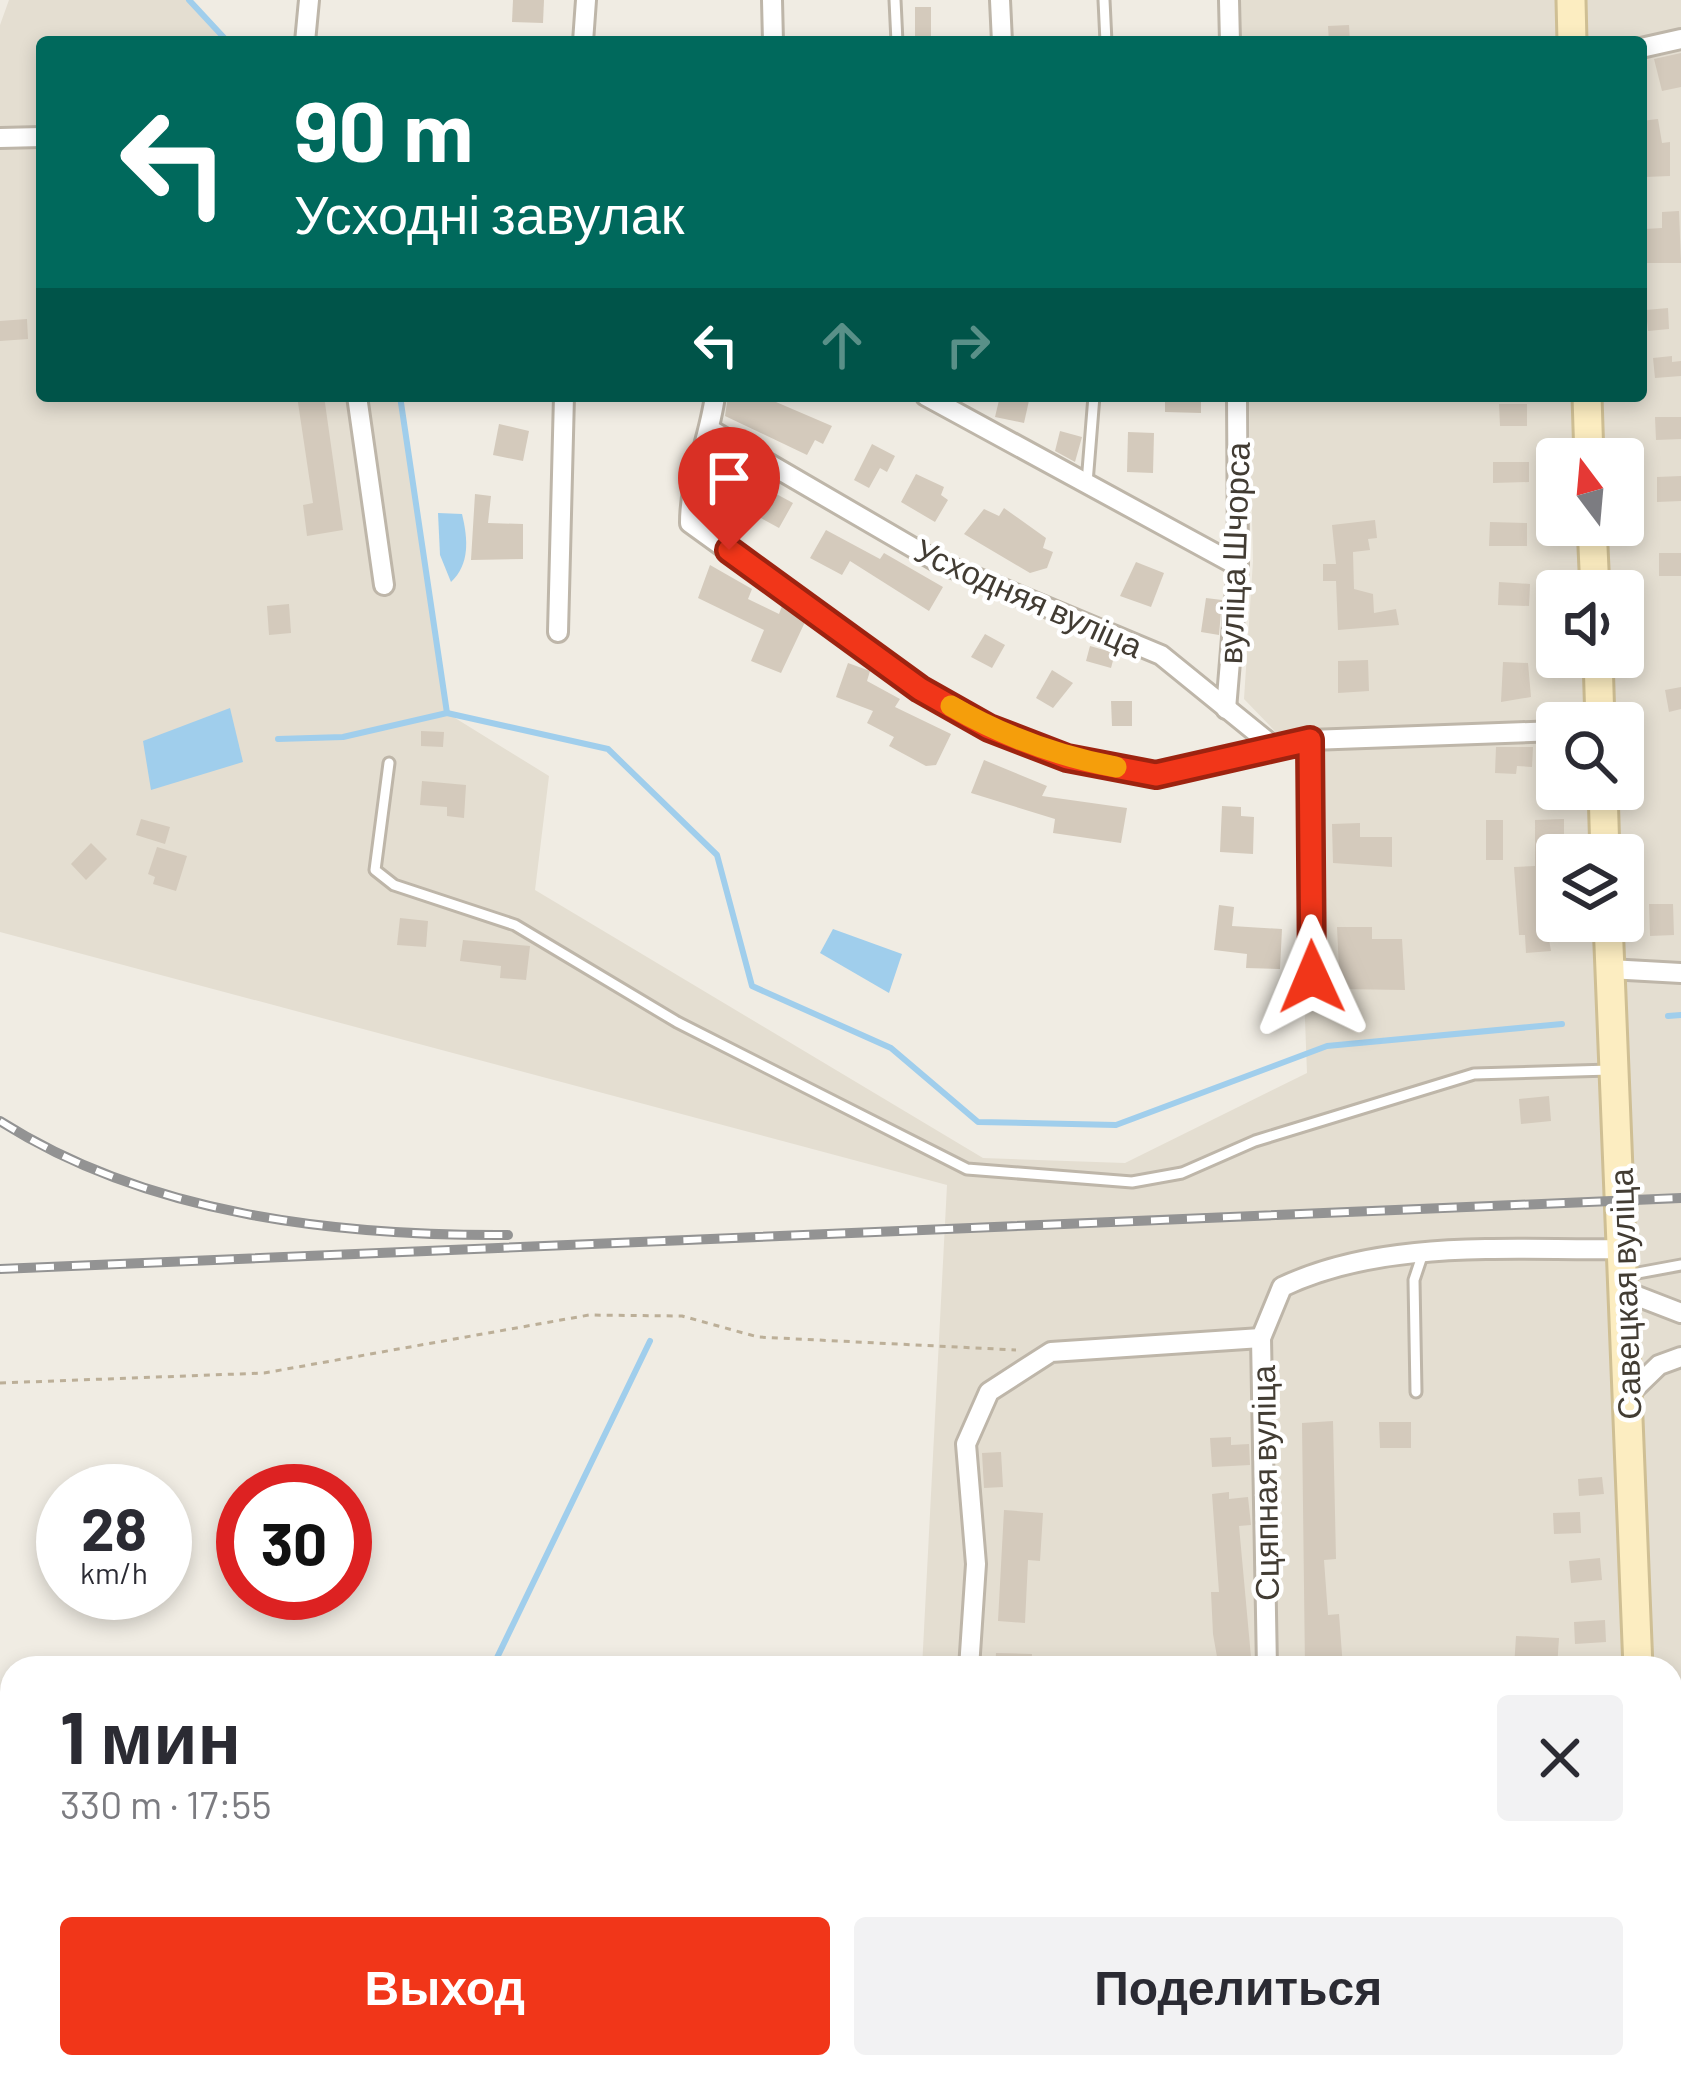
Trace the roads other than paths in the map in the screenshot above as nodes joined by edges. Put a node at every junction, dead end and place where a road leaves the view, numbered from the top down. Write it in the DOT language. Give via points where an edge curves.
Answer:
graph roads {
  1 [pos="309,0"];
  2 [pos="586,0"];
  3 [pos="772,0"];
  4 [pos="896,0"];
  5 [pos="1000,0"];
  6 [pos="1104,0"];
  7 [pos="1229,0"];
  8 [pos="1571,0"];
  9 [pos="306,36"];
  10 [pos="583,36"];
  11 [pos="773,36"];
  12 [pos="898,36"];
  13 [pos="1002,36"];
  14 [pos="1106,36"];
  15 [pos="1230,36"];
  16 [pos="1572,36"];
  17 [pos="1681,39"];
  18 [pos="1647,47"];
  19 [pos="36,137"];
  20 [pos="0,138"];
  21 [pos="358,402"];
  22 [pos="564,402"];
  23 [pos="715,402"];
  24 [pos="1094,402"];
  25 [pos="1237,402"];
  26 [pos="1587,402"];
  27 [pos="965,405"];
  28 [pos="710,430"];
  29 [pos="1588,438"];
  30 [pos="1087,483"];
  31 [pos="1238,566"];
  32 [pos="384,586"];
  33 [pos="558,632"];
  34 [pos="1226,709"];
  35 [pos="1536,732"];
  36 [pos="1310,740"];
  37 [pos="1273,746"];
  38 [pos="388,763"];
  39 [pos="1609,942"];
  40 [pos="1681,959"];
  41 [pos="1610,969"];
  42 [pos="1655,972"];
  43 [pos="1681,973"];
  44 [pos="1312,977"];
  45 [pos="1616,1070"];
  46 [pos="1424,1253"];
  47 [pos="1681,1265"];
  48 [pos="1624,1272"];
  49 [pos="1681,1313"];
  50 [pos="1261,1338"];
  51 [pos="1681,1357"];
  52 [pos="1417,1392"];
  53 [pos="1628,1395"];
  54 [pos="970,1656"];
  55 [pos="1267,1656"];
  56 [pos="1638,1656"];
  1 -- 9 [label="street"];
  2 -- 10 [label="street"];
  3 -- 11 [label="street"];
  4 -- 12 [label="lane"];
  5 -- 13 [label="street"];
  6 -- 14 [label="lane"];
  7 -- 15 [label="street"];
  8 -- 16 [label="main road"];
  17 -- 18 [label="street"];
  19 -- 20 [label="street"];
  21 -- 32 [label="street"];
  22 -- 33 [label="street"];
  23 -- 28 [label="street"];
  24 -- 30 [label="lane"];
  25 -- 31 [label="street, вуліца Шчорса"];
  26 -- 29 [label="main road"];
  27 -- 30 [label="street"];
  28 -- 34 [label="street, Усходняя вуліца" via="936,562 1161,655"];
  28 -- 37 [label="street" via="690,484 690,523 920,689 1067,758 1156,775"];
  30 -- 31 [label="street"];
  31 -- 34 [label="street, вуліца Шчорса"];
  34 -- 37 [label="street, Усходняя вуліца"];
  35 -- 36 [label="street"];
  36 -- 37 [label="street"];
  36 -- 44 [label="street"];
  38 -- 45 [label="lane" via="375,870 394,886 515,925 677,1022 967,1169 1132,1183 1474,1074"];
  39 -- 41 [label="main road, Савецкая вуліца"];
  40 -- 42 [label="lane"];
  41 -- 42 [label="street"];
  41 -- 45 [label="main road, Савецкая вуліца"];
  42 -- 43 [label="street"];
  45 -- 48 [label="main road, Савецкая вуліца"];
  46 -- 48 [label="street, Сцяпная вуліца"];
  46 -- 50 [label="street, Сцяпная вуліца" via="1322,1268 1282,1287"];
  46 -- 52 [label="lane" via="1414,1280"];
  47 -- 48 [label="lane"];
  48 -- 49 [label="street"];
  48 -- 53 [label="main road, Савецкая вуліца"];
  50 -- 54 [label="street" via="1051,1352 989,1392 966,1444 976,1564"];
  50 -- 55 [label="street, Сцяпная вуліца"];
  51 -- 53 [label="street" via="1659,1365"];
  53 -- 56 [label="main road, Савецкая вуліца"];
}
